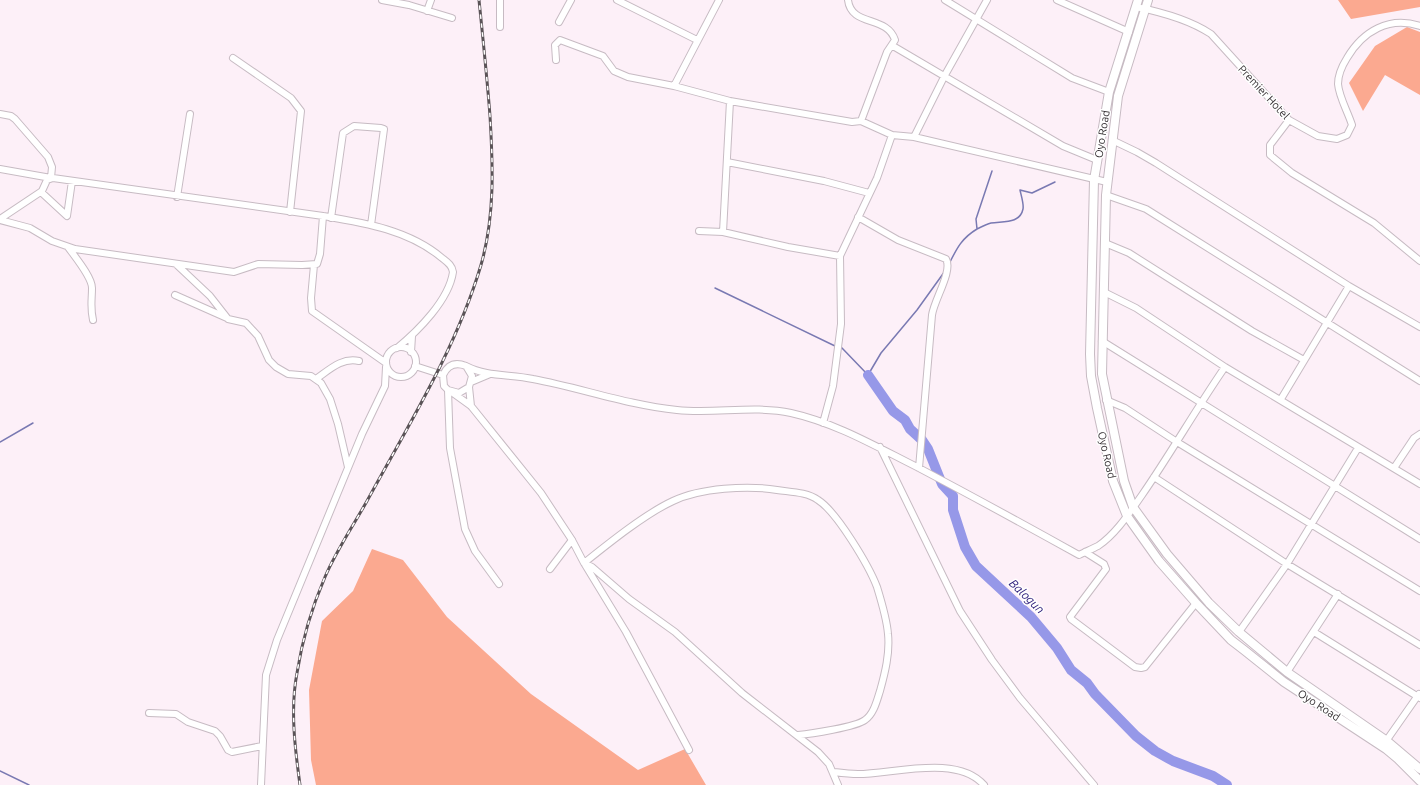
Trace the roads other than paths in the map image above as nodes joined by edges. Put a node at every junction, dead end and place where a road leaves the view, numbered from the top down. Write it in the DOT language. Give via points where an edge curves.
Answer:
graph roads {
  1 [pos="382,0"];
  2 [pos="431,0"];
  3 [pos="500,0"];
  4 [pos="571,0"];
  5 [pos="618,0"];
  6 [pos="719,0"];
  7 [pos="848,0"];
  8 [pos="945,0"];
  9 [pos="987,0"];
  10 [pos="1057,0"];
  11 [pos="1148,0"];
  12 [pos="1140,5"];
  13 [pos="427,11"];
  14 [pos="452,18"];
  15 [pos="976,20"];
  16 [pos="558,22"];
  17 [pos="1420,26"];
  18 [pos="500,27"];
  19 [pos="1128,32"];
  20 [pos="697,40"];
  21 [pos="893,46"];
  22 [pos="233,58"];
  23 [pos="556,60"];
  24 [pos="945,75"];
  25 [pos="674,86"];
  26 [pos="1108,92"];
  27 [pos="730,101"];
  28 [pos="0,114"];
  29 [pos="190,114"];
  30 [pos="1289,120"];
  31 [pos="861,121"];
  32 [pos="892,135"];
  33 [pos="914,137"];
  34 [pos="1112,140"];
  35 [pos="1097,160"];
  36 [pos="727,162"];
  37 [pos="0,169"];
  38 [pos="51,178"];
  39 [pos="1094,180"];
  40 [pos="72,181"];
  41 [pos="1107,182"];
  42 [pos="41,192"];
  43 [pos="870,194"];
  44 [pos="1106,195"];
  45 [pos="177,197"];
  46 [pos="290,212"];
  47 [pos="324,216"];
  48 [pos="858,217"];
  49 [pos="331,218"];
  50 [pos="0,220"];
  51 [pos="371,225"];
  52 [pos="699,231"];
  53 [pos="723,232"];
  54 [pos="1104,244"];
  55 [pos="68,247"];
  56 [pos="840,256"];
  57 [pos="1420,261"];
  58 [pos="176,264"];
  59 [pos="314,265"];
  60 [pos="1349,286"];
  61 [pos="1104,292"];
  62 [pos="175,295"];
  63 [pos="228,319"];
  64 [pos="93,320"];
  65 [pos="1326,322"];
  66 [pos="1420,328"];
  67 [pos="412,336"];
  68 [pos="1102,341"];
  69 [pos="396,348"];
  70 [pos="411,352"];
  71 [pos="1304,360"];
  72 [pos="359,361"];
  73 [pos="386,365"];
  74 [pos="415,366"];
  75 [pos="466,366"];
  76 [pos="1225,366"];
  77 [pos="443,374"];
  78 [pos="490,374"];
  79 [pos="397,377"];
  80 [pos="316,379"];
  81 [pos="1420,381"];
  82 [pos="470,384"];
  83 [pos="385,386"];
  84 [pos="451,391"];
  85 [pos="1281,399"];
  86 [pos="1106,400"];
  87 [pos="1200,403"];
  88 [pos="471,406"];
  89 [pos="823,423"];
  90 [pos="1420,434"];
  91 [pos="1177,442"];
  92 [pos="880,447"];
  93 [pos="1358,448"];
  94 [pos="348,468"];
  95 [pos="919,468"];
  96 [pos="1394,468"];
  97 [pos="1154,477"];
  98 [pos="1420,484"];
  99 [pos="1336,486"];
  100 [pos="1134,507"];
  101 [pos="1127,516"];
  102 [pos="1312,525"];
  103 [pos="1420,539"];
  104 [pos="572,540"];
  105 [pos="1085,552"];
  106 [pos="584,562"];
  107 [pos="1287,564"];
  108 [pos="550,569"];
  109 [pos="499,584"];
  110 [pos="1420,591"];
  111 [pos="1338,594"];
  112 [pos="1196,603"];
  113 [pos="1239,632"];
  114 [pos="1314,632"];
  115 [pos="1420,645"];
  116 [pos="1287,672"];
  117 [pos="1419,696"];
  118 [pos="149,713"];
  119 [pos="798,735"];
  120 [pos="1384,744"];
  121 [pos="262,746"];
  122 [pos="689,750"];
  123 [pos="1420,768"];
  124 [pos="834,772"];
  125 [pos="1420,781"];
  126 [pos="261,785"];
  127 [pos="838,785"];
  128 [pos="984,785"];
  129 [pos="1094,785"];
  1 -- 13 [label="street"];
  2 -- 13 [label="street"];
  3 -- 18 [label="street"];
  4 -- 16 [label="street"];
  5 -- 20 [label="street"];
  6 -- 20 [label="street"];
  7 -- 21 [label="street" via="851,10 857,15 888,28 896,40"];
  8 -- 15 [label="street"];
  9 -- 15 [label="street"];
  10 -- 19 [label="street"];
  11 -- 12 [label="main road, Oyo Road"];
  12 -- 19 [label="main road, Oyo Road"];
  12 -- 30 [label="street, Premier Hotel" via="1180,19 1211,34"];
  12 -- 34 [label="main road, Oyo Road" via="1118,96"];
  13 -- 14 [label="street"];
  15 -- 24 [label="street"];
  15 -- 26 [label="street" via="1072,78"];
  17 -- 30 [label="street, Premier Hotel" via="1411,23 1384,25 1368,33 1355,45 1339,76 1340,93 1352,125 1347,136 1337,139 1318,136"];
  19 -- 26 [label="main road, Oyo Road"];
  20 -- 25 [label="street"];
  21 -- 24 [label="street"];
  21 -- 31 [label="street" via="887,52"];
  22 -- 46 [label="street" via="292,98 301,111"];
  23 -- 25 [label="street" via="555,45 560,40 603,56 614,71 628,77"];
  24 -- 33 [label="street"];
  24 -- 35 [label="street" via="1063,146"];
  25 -- 27 [label="street"];
  26 -- 35 [label="main road, Oyo Road"];
  27 -- 31 [label="street" via="852,122"];
  27 -- 36 [label="street"];
  28 -- 38 [label="street" via="12,116 48,157 52,167"];
  29 -- 45 [label="street"];
  30 -- 57 [label="street" via="1270,145 1270,155 1292,173 1374,223"];
  31 -- 32 [label="street"];
  32 -- 33 [label="street"];
  32 -- 43 [label="street"];
  33 -- 39 [label="street"];
  34 -- 41 [label="main road, Oyo Road"];
  34 -- 60 [label="street" via="1156,163"];
  35 -- 39 [label="main road, Oyo Road"];
  36 -- 43 [label="street" via="824,181"];
  36 -- 53 [label="street"];
  37 -- 38 [label="street"];
  38 -- 40 [label="street"];
  38 -- 42 [label="street" via="47,180"];
  39 -- 41 [label="street"];
  39 -- 101 [label="main road, Oyo Road" via="1091,376 1107,460"];
  40 -- 42 [label="street" via="67,216"];
  40 -- 45 [label="street"];
  41 -- 44 [label="main road, Oyo Road"];
  42 -- 50 [label="street"];
  43 -- 48 [label="street"];
  44 -- 54 [label="main road, Oyo Road"];
  44 -- 65 [label="street" via="1146,209"];
  45 -- 46 [label="street"];
  46 -- 47 [label="street"];
  47 -- 49 [label="street"];
  47 -- 59 [label="street" via="320,254 317,264"];
  48 -- 56 [label="street"];
  48 -- 95 [label="street" via="898,240 946,259 948,267 933,306"];
  49 -- 51 [label="street"];
  49 -- 51 [label="street" via="343,133 354,126 381,128 384,129"];
  50 -- 55 [label="street" via="30,228"];
  51 -- 67 [label="street" via="425,245 453,268 448,288"];
  52 -- 53 [label="street"];
  53 -- 56 [label="street"];
  54 -- 61 [label="main road, Oyo Road"];
  54 -- 71 [label="street" via="1129,253 1252,331"];
  55 -- 58 [label="street"];
  55 -- 64 [label="street" via="84,269 92,286 90,306"];
  56 -- 89 [label="street" via="841,324 833,386"];
  58 -- 59 [label="street" via="234,272 263,263"];
  58 -- 63 [label="street" via="210,296"];
  59 -- 73 [label="street" via="312,311"];
  60 -- 65 [label="street"];
  60 -- 66 [label="street"];
  61 -- 68 [label="main road, Oyo Road"];
  61 -- 76 [label="street" via="1136,308"];
  62 -- 63 [label="street"];
  63 -- 80 [label="street" via="246,323 258,336 276,367 288,374 311,376"];
  65 -- 71 [label="street"];
  65 -- 81 [label="street"];
  67 -- 69 [label="street"];
  67 -- 70 [label="street"];
  68 -- 86 [label="main road, Oyo Road" via="1102,374"];
  68 -- 87 [label="street"];
  69 -- 70 [label="street" via="404,348"];
  69 -- 73 [label="street" via="388,355"];
  70 -- 74 [label="street" via="415,358"];
  71 -- 85 [label="street"];
  72 -- 80 [label="street" via="350,359 340,362"];
  73 -- 79 [label="street" via="390,373"];
  73 -- 83 [label="street"];
  74 -- 77 [label="street"];
  74 -- 79 [label="street" via="408,375"];
  75 -- 77 [label="street" via="455,364"];
  75 -- 78 [label="street"];
  75 -- 82 [label="street" via="472,376"];
  76 -- 85 [label="street"];
  76 -- 87 [label="street"];
  77 -- 84 [label="street" via="442,380"];
  78 -- 82 [label="street"];
  78 -- 89 [label="street" via="561,384 645,406 679,410 774,410"];
  79 -- 83 [label="street"];
  80 -- 94 [label="street" via="330,399"];
  82 -- 84 [label="street" via="459,393"];
  82 -- 88 [label="street"];
  83 -- 94 [label="street"];
  84 -- 88 [label="street"];
  84 -- 109 [label="street" via="450,448 465,529 475,551"];
  85 -- 93 [label="street"];
  86 -- 91 [label="street" via="1126,408"];
  86 -- 100 [label="main road, Oyo Road" via="1124,481"];
  87 -- 91 [label="street"];
  87 -- 99 [label="street"];
  88 -- 104 [label="street" via="541,493"];
  89 -- 92 [label="street"];
  90 -- 96 [label="street" via="1414,438"];
  91 -- 97 [label="street"];
  91 -- 102 [label="street"];
  92 -- 95 [label="street"];
  92 -- 129 [label="street" via="960,611 1020,698"];
  93 -- 96 [label="street"];
  93 -- 99 [label="street"];
  94 -- 121 [label="street" via="268,664"];
  95 -- 105 [label="street" via="1079,555"];
  96 -- 98 [label="street"];
  97 -- 100 [label="street"];
  97 -- 107 [label="street"];
  99 -- 102 [label="street"];
  99 -- 103 [label="street"];
  100 -- 101 [label="street"];
  100 -- 113 [label="main road, Oyo Road" via="1166,554 1208,602"];
  101 -- 105 [label="street" via="1110,536"];
  101 -- 112 [label="main road, Oyo Road" via="1159,561"];
  102 -- 107 [label="street"];
  102 -- 110 [label="street"];
  104 -- 106 [label="street"];
  104 -- 108 [label="street"];
  105 -- 112 [label="street" via="1106,568 1070,617 1135,667 1145,667"];
  106 -- 119 [label="street" via="675,632 742,693"];
  106 -- 119 [label="street" via="664,506 691,494 760,487 807,495 819,500 849,537 875,583 889,642 882,686 871,714 865,721"];
  106 -- 122 [label="street" via="626,632"];
  107 -- 111 [label="street"];
  107 -- 113 [label="street"];
  111 -- 114 [label="street"];
  111 -- 115 [label="street"];
  112 -- 120 [label="main road, Oyo Road" via="1231,640 1275,676"];
  113 -- 116 [label="main road, Oyo Road"];
  114 -- 116 [label="street"];
  114 -- 117 [label="street"];
  116 -- 120 [label="main road, Oyo Road"];
  117 -- 120 [label="street"];
  118 -- 121 [label="street" via="176,714 188,722 215,731 232,752"];
  119 -- 124 [label="street" via="818,752"];
  120 -- 123 [label="main road, Oyo Road"];
  120 -- 125 [label="main road, Oyo Road"];
  121 -- 126 [label="street"];
  124 -- 127 [label="street"];
  124 -- 128 [label="street" via="858,774 906,769 947,769 966,773"];
}
